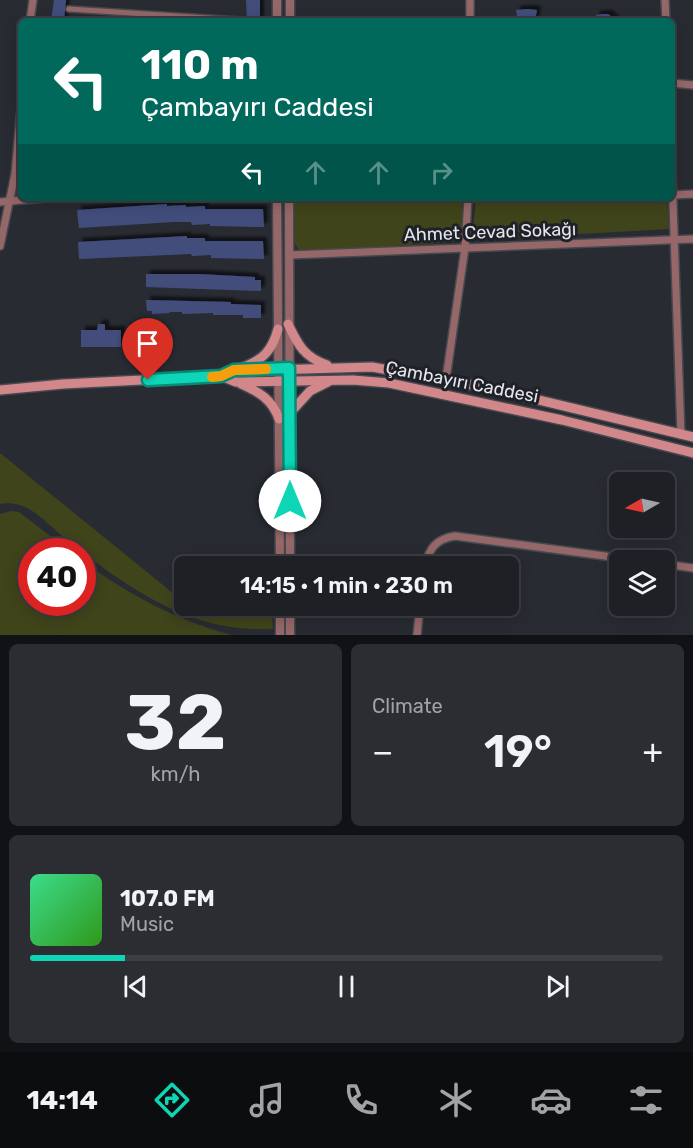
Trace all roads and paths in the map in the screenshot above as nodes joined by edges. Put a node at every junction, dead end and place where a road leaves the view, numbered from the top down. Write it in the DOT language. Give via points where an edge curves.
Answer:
graph roads {
  1 [pos="33,0"];
  2 [pos="277,0"];
  3 [pos="290,0"];
  4 [pos="470,0"];
  5 [pos="665,0"];
  6 [pos="69,9"];
  7 [pos="30,18"];
  8 [pos="208,18"];
  9 [pos="277,18"];
  10 [pos="290,18"];
  11 [pos="470,18"];
  12 [pos="666,18"];
  13 [pos="675,83"];
  14 [pos="693,85"];
  15 [pos="18,142"];
  16 [pos="693,194"];
  17 [pos="675,195"];
  18 [pos="18,201"];
  19 [pos="277,201"];
  20 [pos="289,201"];
  21 [pos="468,201"];
  22 [pos="673,201"];
  23 [pos="0,202"];
  24 [pos="9,202"];
  25 [pos="693,239"];
  26 [pos="675,240"];
  27 [pos="0,246"];
  28 [pos="465,248"];
  29 [pos="289,255"];
  30 [pos="288,324"];
  31 [pos="278,329"];
  32 [pos="332,367"];
  33 [pos="284,369"];
  34 [pos="234,370"];
  35 [pos="221,376"];
  36 [pos="446,379"];
  37 [pos="284,380"];
  38 [pos="334,380"];
  39 [pos="236,382"];
  40 [pos="0,390"];
  41 [pos="289,414"];
  42 [pos="279,419"];
  43 [pos="681,435"];
  44 [pos="693,437"];
  45 [pos="693,453"];
  46 [pos="280,556"];
  47 [pos="290,556"];
  48 [pos="427,556"];
  49 [pos="609,557"];
  50 [pos="675,566"];
  51 [pos="693,568"];
  52 [pos="280,616"];
  53 [pos="290,616"];
  54 [pos="419,616"];
  55 [pos="280,635"];
  56 [pos="290,635"];
  57 [pos="417,635"];
  1 -- 7 [label="street"];
  2 -- 9 [label="street"];
  3 -- 10 [label="street"];
  4 -- 11 [label="street"];
  5 -- 12 [label="street"];
  6 -- 8 [label="street"];
  13 -- 14 [label="street"];
  15 -- 24 [label="street"];
  16 -- 17 [label="street"];
  18 -- 24 [label="street"];
  19 -- 31 [label="street"];
  20 -- 29 [label="street"];
  21 -- 28 [label="street"];
  22 -- 26 [label="street"];
  23 -- 24 [label="street"];
  24 -- 27 [label="street"];
  25 -- 26 [label="street, Ahmet Cevad Sokağı"];
  26 -- 28 [label="street, Ahmet Cevad Sokağı"];
  26 -- 43 [label="street"];
  28 -- 29 [label="street, Ahmet Cevad Sokağı"];
  28 -- 36 [label="street"];
  29 -- 30 [label="street"];
  30 -- 32 [label="main road" via="302,350"];
  30 -- 33 [label="street"];
  31 -- 33 [label="street"];
  31 -- 34 [label="main road" via="268,352 248,366"];
  32 -- 33 [label="main road, Çambayırı Caddesi"];
  32 -- 36 [label="main road, Çambayırı Caddesi" via="372,367"];
  33 -- 34 [label="main road, Çambayırı Caddesi"];
  33 -- 37 [label="street"];
  34 -- 35 [label="main road, Çambayırı Caddesi"];
  35 -- 39 [label="main road, Çambayırı Caddesi"];
  35 -- 40 [label="main road, Çambayırı Caddesi"];
  36 -- 43 [label="main road, Çambayırı Caddesi"];
  37 -- 38 [label="main road, Çambayırı Caddesi"];
  37 -- 39 [label="main road, Çambayırı Caddesi"];
  37 -- 41 [label="street"];
  37 -- 42 [label="street"];
  38 -- 41 [label="main road" via="310,391"];
  38 -- 45 [label="main road, Çambayırı Caddesi" via="403,386"];
  39 -- 42 [label="main road" via="264,396"];
  41 -- 47 [label="street"];
  42 -- 46 [label="street"];
  43 -- 44 [label="main road, Çambayırı Caddesi"];
  48 -- 49 [label="street" via="439,540 455,536"];
  50 -- 51 [label="street"];
  52 -- 55 [label="street"];
  53 -- 56 [label="street"];
  54 -- 57 [label="street"];
}
